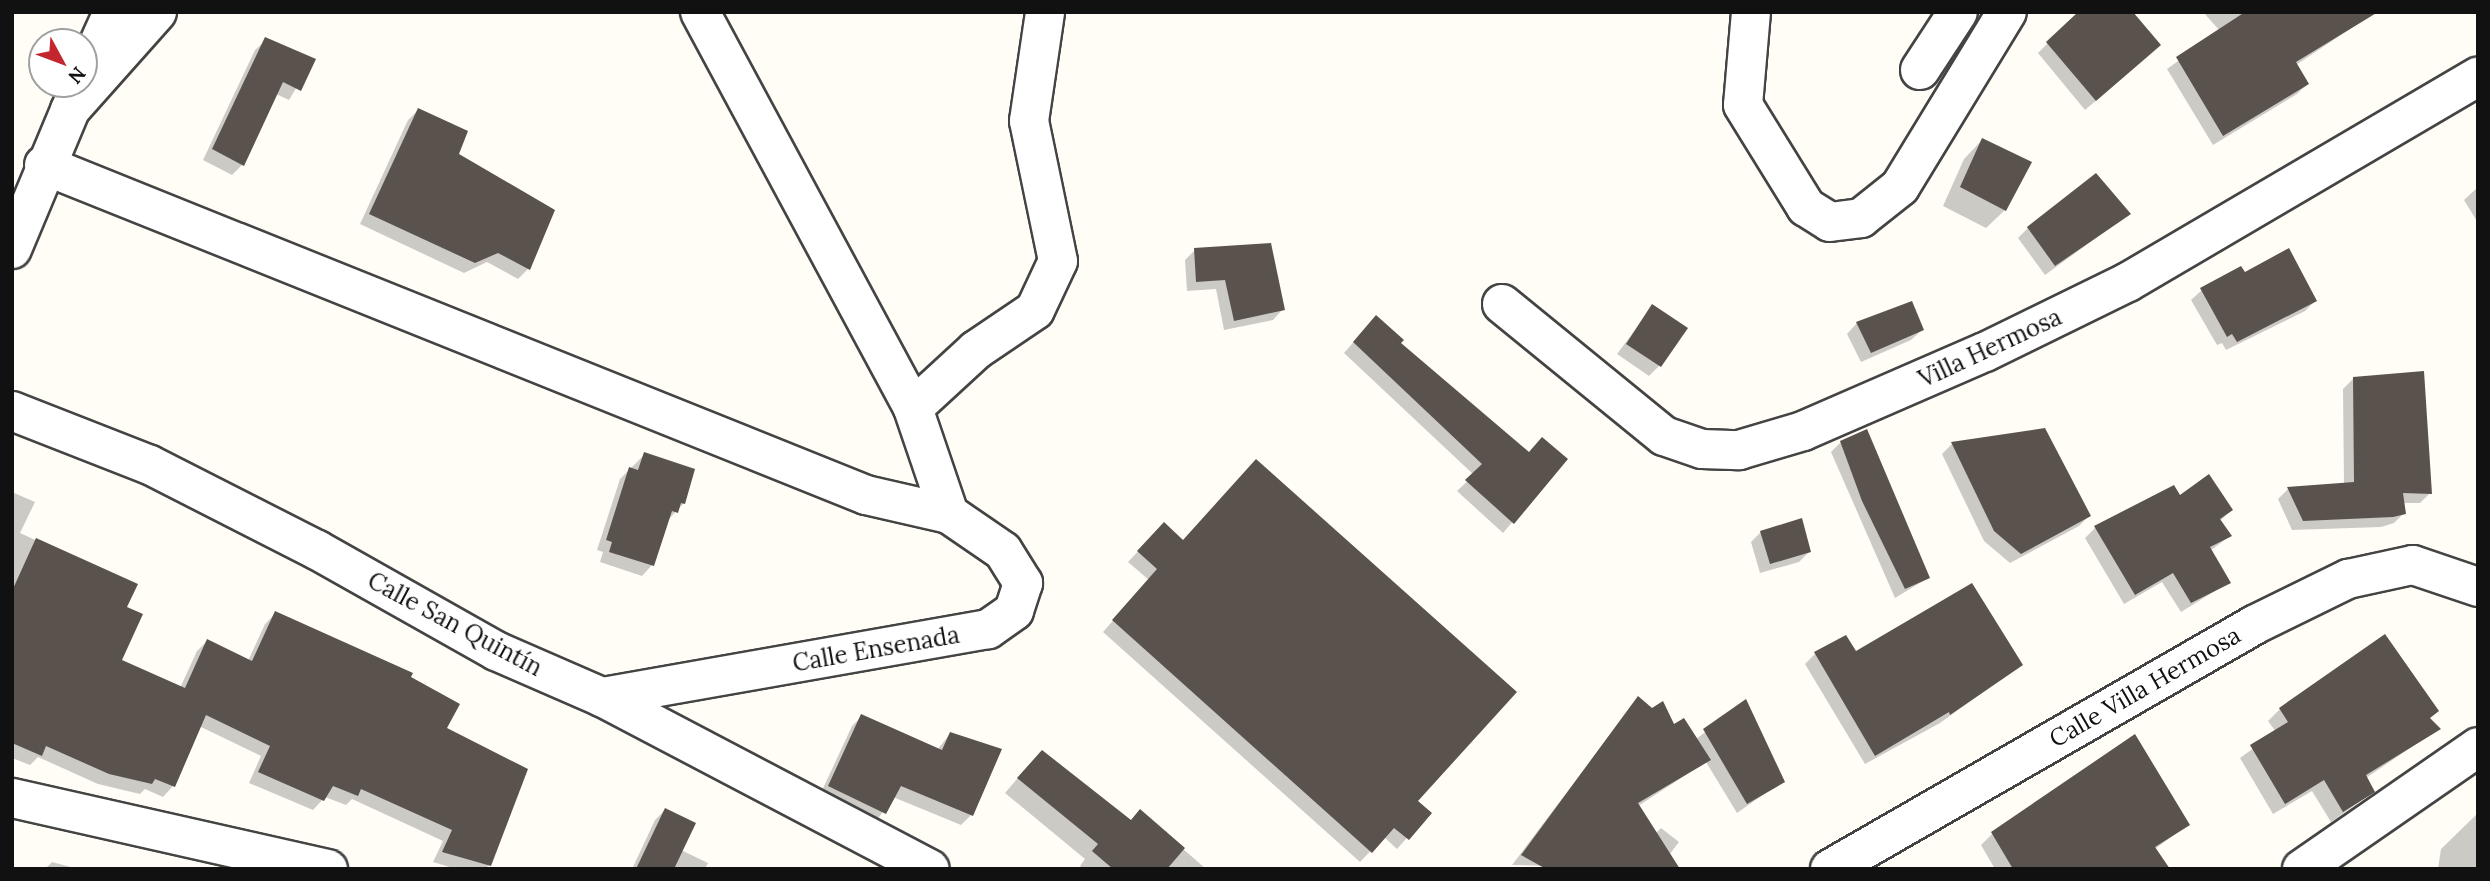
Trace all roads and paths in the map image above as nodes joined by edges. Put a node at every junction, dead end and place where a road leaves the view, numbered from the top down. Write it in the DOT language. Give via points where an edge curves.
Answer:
graph roads {
  1 [pos="113,12"];
  2 [pos="158,12"];
  3 [pos="700,12"];
  4 [pos="1045,12"];
  5 [pos="1751,12"];
  6 [pos="1958,12"];
  7 [pos="2007,12"];
  8 [pos="98,45"];
  9 [pos="1920,70"];
  10 [pos="2478,77"];
  11 [pos="74,99"];
  12 [pos="44,165"];
  13 [pos="16,228"];
  14 [pos="1502,304"];
  15 [pos="913,408"];
  16 [pos="12,411"];
  17 [pos="949,514"];
  18 [pos="2478,587"];
  19 [pos="602,697"];
  20 [pos="2478,747"];
  21 [pos="12,798"];
  22 [pos="328,869"];
  23 [pos="930,869"];
  24 [pos="1830,869"];
  25 [pos="2302,869"];
  1 -- 8 [label="street"];
  2 -- 11 [label="street"];
  3 -- 15 [label="street"];
  4 -- 15 [label="street" via="1029,121 1058,261 1035,310 976,350"];
  5 -- 7 [label="street" via="1742,105 1806,207 1830,222 1861,218 1900,187"];
  6 -- 9 [label="street"];
  10 -- 14 [label="street, Villa Hermosa" via="2128,282 1985,352 1815,426 1739,450 1702,449 1664,436"];
  11 -- 12 [label="street"];
  12 -- 13 [label="street"];
  12 -- 17 [label="street" via="866,495"];
  15 -- 17 [label="street"];
  16 -- 19 [label="street, Calle San Quintín" via="150,465 317,550 496,651"];
  17 -- 19 [label="street, Calle Ensenada" via="1003,551 1023,583 1014,611 988,629"];
  18 -- 24 [label="street, Calle Villa Hermosa" via="2413,565 2348,579 2254,625"];
  19 -- 23 [label="street, Calle San Quintín"];
  20 -- 25 [label="street"];
  21 -- 22 [label="street"];
}
